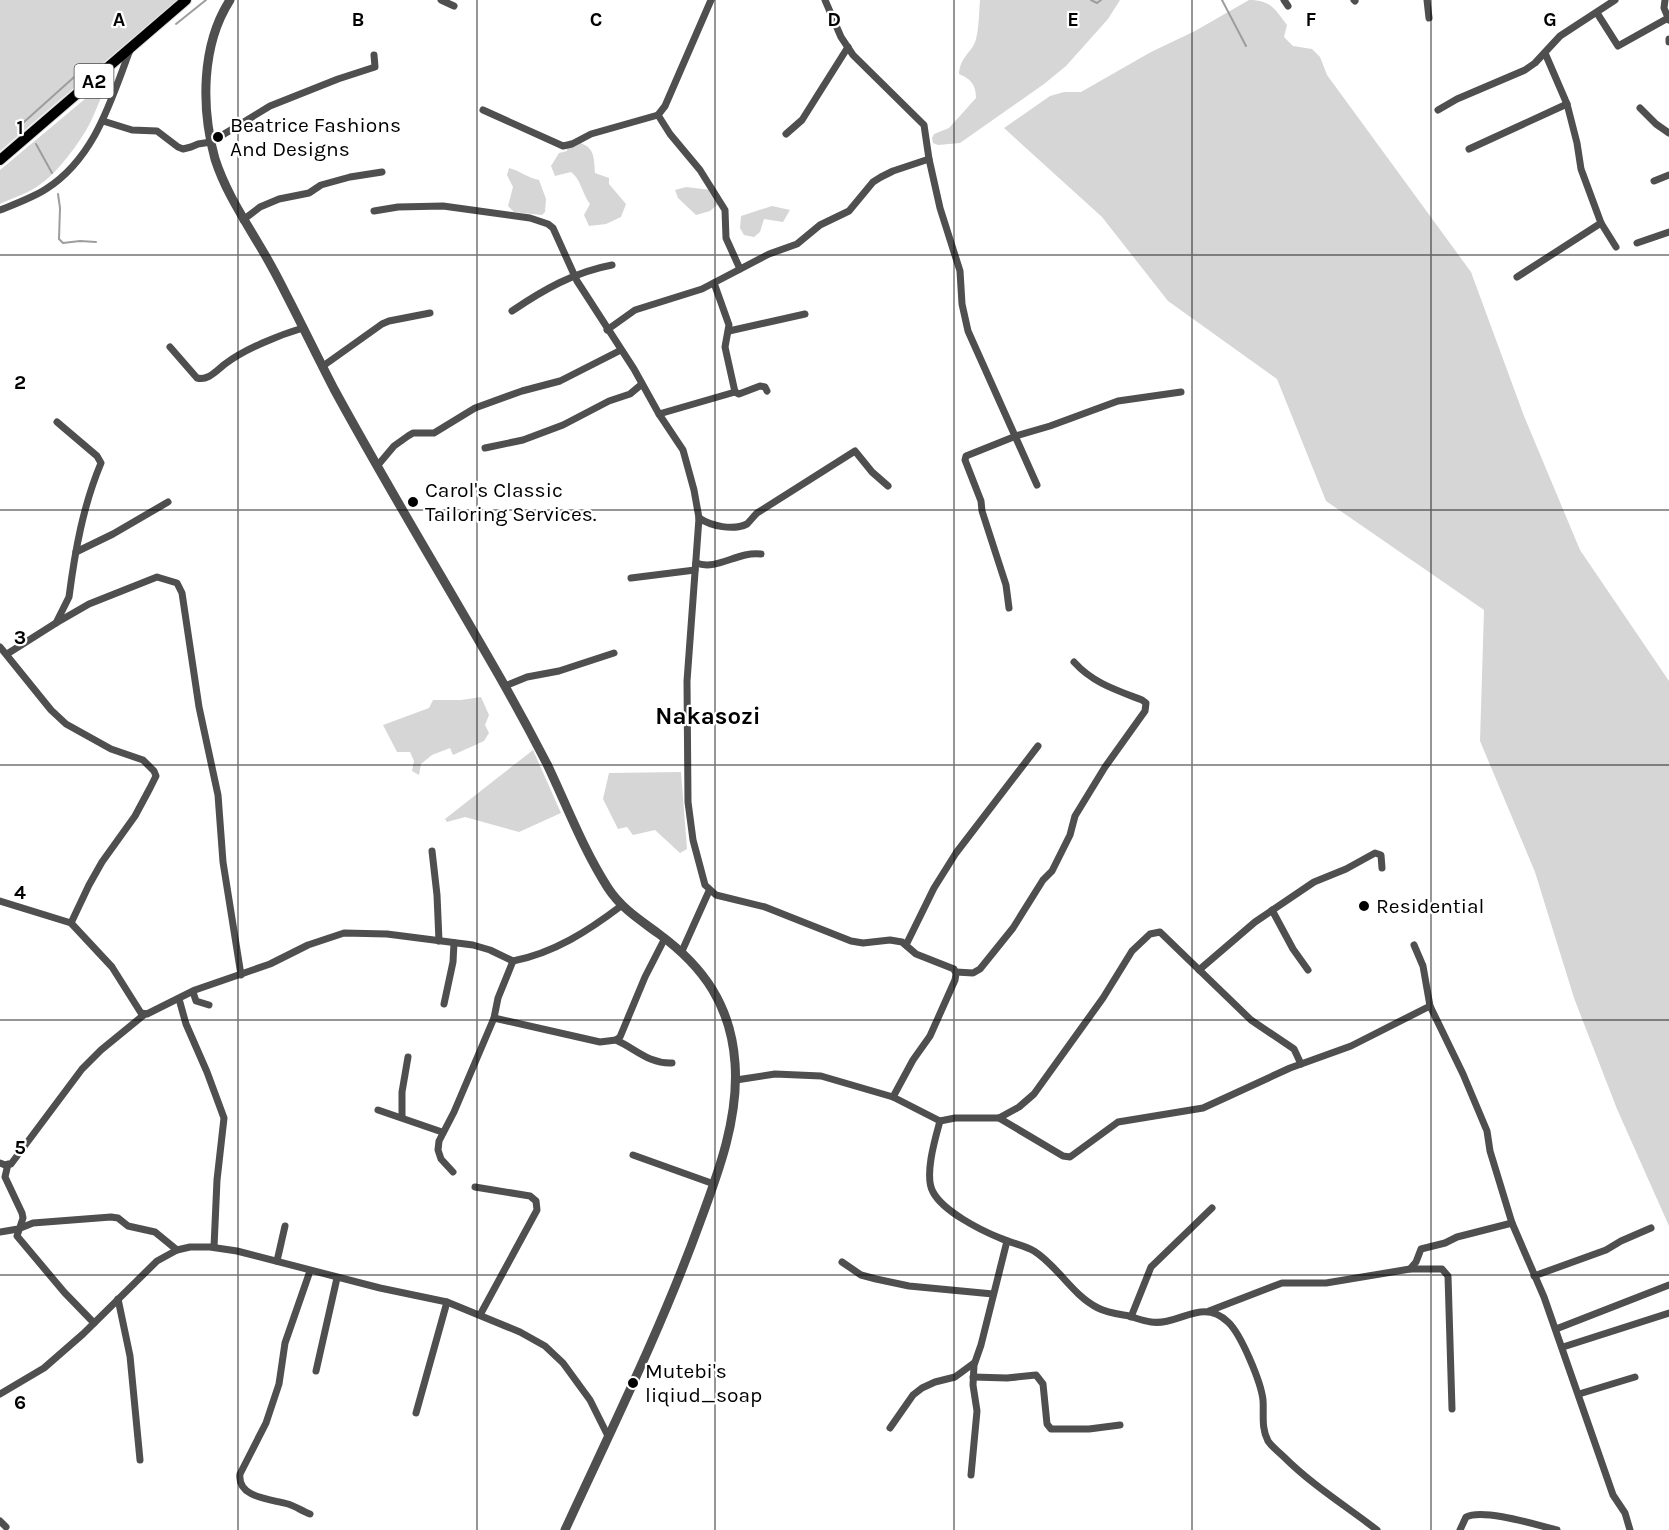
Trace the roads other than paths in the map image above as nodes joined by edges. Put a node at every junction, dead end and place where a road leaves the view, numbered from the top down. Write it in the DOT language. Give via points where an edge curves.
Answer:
graph roads {
  1 [pos="186,0"];
  2 [pos="230,0"];
  3 [pos="441,0"];
  4 [pos="711,0"];
  5 [pos="825,0"];
  6 [pos="1426,0"];
  7 [pos="1615,0"];
  8 [pos="1665,0"];
  9 [pos="454,6"];
  10 [pos="1597,13"];
  11 [pos="1429,18"];
  12 [pos="1669,20"];
  13 [pos="848,46"];
  14 [pos="131,48"];
  15 [pos="1545,52"];
  16 [pos="374,55"];
  17 [pos="1567,104"];
  18 [pos="1640,108"];
  19 [pos="483,110"];
  20 [pos="1438,110"];
  21 [pos="658,115"];
  22 [pos="103,121"];
  23 [pos="1669,133"];
  24 [pos="786,134"];
  25 [pos="211,142"];
  26 [pos="1469,149"];
  27 [pos="929,159"];
  28 [pos="0,160"];
  29 [pos="382,172"];
  30 [pos="1669,175"];
  31 [pos="1654,181"];
  32 [pos="0,210"];
  33 [pos="374,210"];
  34 [pos="243,220"];
  35 [pos="1602,223"];
  36 [pos="1669,232"];
  37 [pos="1637,243"];
  38 [pos="1616,247"];
  39 [pos="612,265"];
  40 [pos="740,268"];
  41 [pos="574,275"];
  42 [pos="1517,277"];
  43 [pos="714,283"];
  44 [pos="512,311"];
  45 [pos="430,313"];
  46 [pos="805,314"];
  47 [pos="303,328"];
  48 [pos="607,330"];
  49 [pos="729,331"];
  50 [pos="170,347"];
  51 [pos="621,350"];
  52 [pos="322,366"];
  53 [pos="642,384"];
  54 [pos="767,391"];
  55 [pos="735,392"];
  56 [pos="1181,392"];
  57 [pos="659,414"];
  58 [pos="57,422"];
  59 [pos="1016,436"];
  60 [pos="485,448"];
  61 [pos="378,465"];
  62 [pos="1037,484"];
  63 [pos="888,486"];
  64 [pos="168,502"];
  65 [pos="699,518"];
  66 [pos="76,552"];
  67 [pos="760,554"];
  68 [pos="695,566"];
  69 [pos="631,578"];
  70 [pos="1009,608"];
  71 [pos="56,623"];
  72 [pos="0,647"];
  73 [pos="614,653"];
  74 [pos="7,654"];
  75 [pos="1074,662"];
  76 [pos="505,686"];
  77 [pos="1038,746"];
  78 [pos="432,851"];
  79 [pos="1382,868"];
  80 [pos="710,891"];
  81 [pos="0,901"];
  82 [pos="621,906"];
  83 [pos="1272,910"];
  84 [pos="71,923"];
  85 [pos="665,938"];
  86 [pos="439,941"];
  87 [pos="454,943"];
  88 [pos="906,945"];
  89 [pos="1414,945"];
  90 [pos="682,951"];
  91 [pos="513,961"];
  92 [pos="1199,969"];
  93 [pos="1308,970"];
  94 [pos="956,972"];
  95 [pos="241,975"];
  96 [pos="192,992"];
  97 [pos="180,999"];
  98 [pos="444,1004"];
  99 [pos="209,1005"];
  100 [pos="1430,1006"];
  101 [pos="145,1014"];
  102 [pos="494,1018"];
  103 [pos="616,1040"];
  104 [pos="408,1057"];
  105 [pos="672,1063"];
  106 [pos="1301,1064"];
  107 [pos="736,1080"];
  108 [pos="893,1097"];
  109 [pos="378,1110"];
  110 [pos="402,1117"];
  111 [pos="999,1118"];
  112 [pos="940,1121"];
  113 [pos="442,1132"];
  114 [pos="633,1155"];
  115 [pos="0,1163"];
  116 [pos="9,1164"];
  117 [pos="453,1172"];
  118 [pos="714,1184"];
  119 [pos="475,1186"];
  120 [pos="1212,1208"];
  121 [pos="1512,1223"];
  122 [pos="285,1226"];
  123 [pos="1651,1228"];
  124 [pos="18,1229"];
  125 [pos="0,1232"];
  126 [pos="1007,1241"];
  127 [pos="214,1247"];
  128 [pos="177,1250"];
  129 [pos="277,1261"];
  130 [pos="842,1262"];
  131 [pos="1410,1269"];
  132 [pos="310,1271"];
  133 [pos="1534,1276"];
  134 [pos="338,1278"];
  135 [pos="1669,1285"];
  136 [pos="993,1294"];
  137 [pos="118,1299"];
  138 [pos="447,1302"];
  139 [pos="1209,1311"];
  140 [pos="1669,1313"];
  141 [pos="480,1316"];
  142 [pos="1131,1317"];
  143 [pos="94,1323"];
  144 [pos="1556,1329"];
  145 [pos="1563,1347"];
  146 [pos="974,1363"];
  147 [pos="316,1371"];
  148 [pos="974,1377"];
  149 [pos="1635,1377"];
  150 [pos="0,1394"];
  151 [pos="1579,1394"];
  152 [pos="1452,1409"];
  153 [pos="416,1413"];
  154 [pos="1120,1425"];
  155 [pos="890,1428"];
  156 [pos="608,1436"];
  157 [pos="140,1460"];
  158 [pos="971,1475"];
  159 [pos="310,1515"];
  160 [pos="565,1530"];
  161 [pos="1377,1530"];
  162 [pos="1460,1530"];
  163 [pos="1557,1530"];
  164 [pos="1630,1530"];
  1 -- 14 [label="main road, A2"];
  2 -- 25 [label="street" via="209,56 207,104"];
  3 -- 9 [label="street"];
  4 -- 21 [label="street"];
  5 -- 13 [label="street"];
  6 -- 11 [label="street"];
  7 -- 10 [label="street"];
  8 -- 12 [label="street"];
  10 -- 12 [label="street" via="1618,46"];
  10 -- 15 [label="street" via="1560,36"];
  13 -- 24 [label="street" via="802,120"];
  13 -- 27 [label="street" via="924,125"];
  14 -- 22 [label="street"];
  14 -- 28 [label="main road, A2"];
  15 -- 17 [label="street"];
  15 -- 20 [label="street" via="1525,70"];
  16 -- 25 [label="street" via="375,67 270,106"];
  17 -- 26 [label="street"];
  17 -- 35 [label="street" via="1581,169"];
  18 -- 23 [label="street"];
  19 -- 21 [label="street" via="563,146"];
  21 -- 40 [label="street" via="700,170 724,210 726,238"];
  22 -- 25 [label="street" via="132,130 157,131 183,149"];
  22 -- 32 [label="street" via="91,143 60,178 46,189"];
  25 -- 34 [label="street" via="226,188"];
  27 -- 40 [label="street" via="881,177 849,211 820,225 796,244"];
  27 -- 59 [label="street" via="939,208 960,271 965,320"];
  29 -- 34 [label="street" via="350,177 321,185 309,193 279,199"];
  30 -- 31 [label="street"];
  33 -- 41 [label="street" via="431,205 543,222 553,228"];
  34 -- 47 [label="street"];
  35 -- 38 [label="street"];
  35 -- 42 [label="street"];
  36 -- 37 [label="street"];
  39 -- 41 [label="street"];
  40 -- 43 [label="street"];
  41 -- 44 [label="street"];
  41 -- 48 [label="street"];
  43 -- 48 [label="street" via="635,310"];
  43 -- 49 [label="street"];
  45 -- 52 [label="street" via="382,324"];
  46 -- 49 [label="street"];
  47 -- 50 [label="street" via="236,358 206,379 197,378"];
  47 -- 52 [label="street"];
  48 -- 51 [label="street"];
  49 -- 55 [label="street" via="725,347"];
  51 -- 53 [label="street"];
  51 -- 61 [label="street" via="560,381 475,408 434,433 408,436"];
  52 -- 61 [label="street"];
  53 -- 57 [label="street"];
  53 -- 60 [label="street" via="630,394 562,425 523,440"];
  54 -- 55 [label="street" via="760,386"];
  55 -- 57 [label="street"];
  56 -- 59 [label="street" via="1118,401"];
  57 -- 65 [label="street" via="683,450"];
  58 -- 66 [label="street" via="101,463 89,494"];
  59 -- 62 [label="street"];
  59 -- 70 [label="street" via="970,453 965,460 1006,585"];
  61 -- 76 [label="street"];
  63 -- 65 [label="street" via="855,451 757,513 746,524 708,524"];
  64 -- 66 [label="street"];
  65 -- 68 [label="street"];
  66 -- 71 [label="street" via="69,597"];
  67 -- 68 [label="street" via="751,552"];
  68 -- 69 [label="street"];
  68 -- 80 [label="street" via="687,681 688,802 693,840"];
  71 -- 74 [label="street"];
  71 -- 95 [label="street" via="89,604 157,577 177,583 182,593 199,707 218,795 223,862"];
  72 -- 74 [label="street"];
  73 -- 76 [label="street"];
  74 -- 84 [label="street" via="66,724 111,749 143,760 156,776 135,816 98,870"];
  75 -- 94 [label="street" via="1109,688 1142,699 1145,711 1075,816 1052,871 1013,928 974,974"];
  76 -- 82 [label="street" via="597,871"];
  77 -- 88 [label="street" via="956,853"];
  78 -- 86 [label="street"];
  79 -- 83 [label="street" via="1381,855 1375,853 1314,882"];
  80 -- 88 [label="street" via="765,907 851,941 890,940"];
  80 -- 90 [label="street"];
  81 -- 84 [label="street"];
  82 -- 85 [label="street"];
  82 -- 91 [label="street" via="552,950"];
  83 -- 92 [label="street"];
  83 -- 93 [label="street"];
  84 -- 101 [label="street" via="112,967 135,1005"];
  85 -- 90 [label="street"];
  85 -- 103 [label="street"];
  86 -- 87 [label="street"];
  86 -- 95 [label="street" via="344,933"];
  87 -- 91 [label="street" via="490,950"];
  87 -- 98 [label="street"];
  88 -- 94 [label="street" via="916,954"];
  89 -- 100 [label="street" via="1423,966"];
  90 -- 107 [label="street" via="710,983 723,1009"];
  91 -- 102 [label="street"];
  92 -- 106 [label="street" via="1251,1020 1294,1049"];
  92 -- 111 [label="street" via="1160,932 1150,934 1132,951 1034,1094"];
  94 -- 108 [label="street" via="930,1036"];
  95 -- 96 [label="street"];
  96 -- 97 [label="street"];
  96 -- 99 [label="street" via="196,1001"];
  97 -- 101 [label="street"];
  97 -- 127 [label="street" via="186,1024 224,1118"];
  100 -- 106 [label="street" via="1351,1046"];
  100 -- 121 [label="street" via="1487,1131"];
  101 -- 116 [label="street" via="82,1069"];
  102 -- 103 [label="street" via="600,1042"];
  102 -- 113 [label="street"];
  103 -- 105 [label="street" via="646,1059"];
  104 -- 110 [label="street"];
  106 -- 111 [label="street" via="1203,1108 1118,1122 1068,1157"];
  107 -- 108 [label="street" via="775,1074 821,1076"];
  107 -- 118 [label="street" via="731,1125"];
  108 -- 112 [label="street"];
  109 -- 110 [label="street"];
  110 -- 113 [label="street"];
  111 -- 112 [label="street"];
  112 -- 126 [label="street" via="929,1185 934,1195 974,1225"];
  113 -- 117 [label="street" via="438,1150"];
  114 -- 118 [label="street"];
  115 -- 116 [label="street"];
  116 -- 124 [label="street" via="5,1177 23,1218"];
  118 -- 156 [label="street" via="677,1283"];
  119 -- 141 [label="street" via="530,1196 536,1201 537,1210"];
  120 -- 142 [label="street" via="1151,1267"];
  121 -- 131 [label="street" via="1421,1249"];
  121 -- 133 [label="street"];
  122 -- 129 [label="street"];
  123 -- 133 [label="street" via="1606,1250"];
  124 -- 125 [label="street"];
  124 -- 128 [label="street" via="33,1222 111,1217 128,1226 155,1232"];
  124 -- 143 [label="street" via="17,1236"];
  126 -- 136 [label="street"];
  126 -- 142 [label="street" via="1033,1250 1096,1308"];
  127 -- 128 [label="street"];
  127 -- 129 [label="street"];
  128 -- 137 [label="street" via="157,1261"];
  129 -- 132 [label="street"];
  130 -- 136 [label="street" via="861,1275 909,1286"];
  131 -- 139 [label="street" via="1326,1283 1282,1283"];
  131 -- 152 [label="street" via="1443,1269 1448,1274"];
  132 -- 134 [label="street"];
  132 -- 159 [label="street" via="285,1343 279,1384 239,1482 256,1496"];
  133 -- 144 [label="street"];
  134 -- 138 [label="street"];
  134 -- 147 [label="street"];
  135 -- 144 [label="street"];
  136 -- 146 [label="street"];
  137 -- 143 [label="street"];
  137 -- 157 [label="street" via="130,1356"];
  138 -- 141 [label="street"];
  138 -- 153 [label="street"];
  139 -- 142 [label="street" via="1160,1322"];
  139 -- 161 [label="street" via="1228,1322 1246,1351 1261,1389 1268,1441 1301,1474"];
  140 -- 145 [label="street"];
  141 -- 156 [label="street" via="545,1346 590,1400"];
  143 -- 150 [label="street" via="44,1368"];
  144 -- 145 [label="street"];
  145 -- 151 [label="street"];
  146 -- 148 [label="street"];
  146 -- 155 [label="street" via="956,1377 922,1388"];
  148 -- 154 [label="street" via="1039,1376 1051,1429"];
  148 -- 158 [label="street" via="977,1411"];
  149 -- 151 [label="street"];
  151 -- 164 [label="street" via="1613,1495"];
  156 -- 160 [label="street"];
  162 -- 163 [label="street" via="1466,1517 1475,1514"];
}
